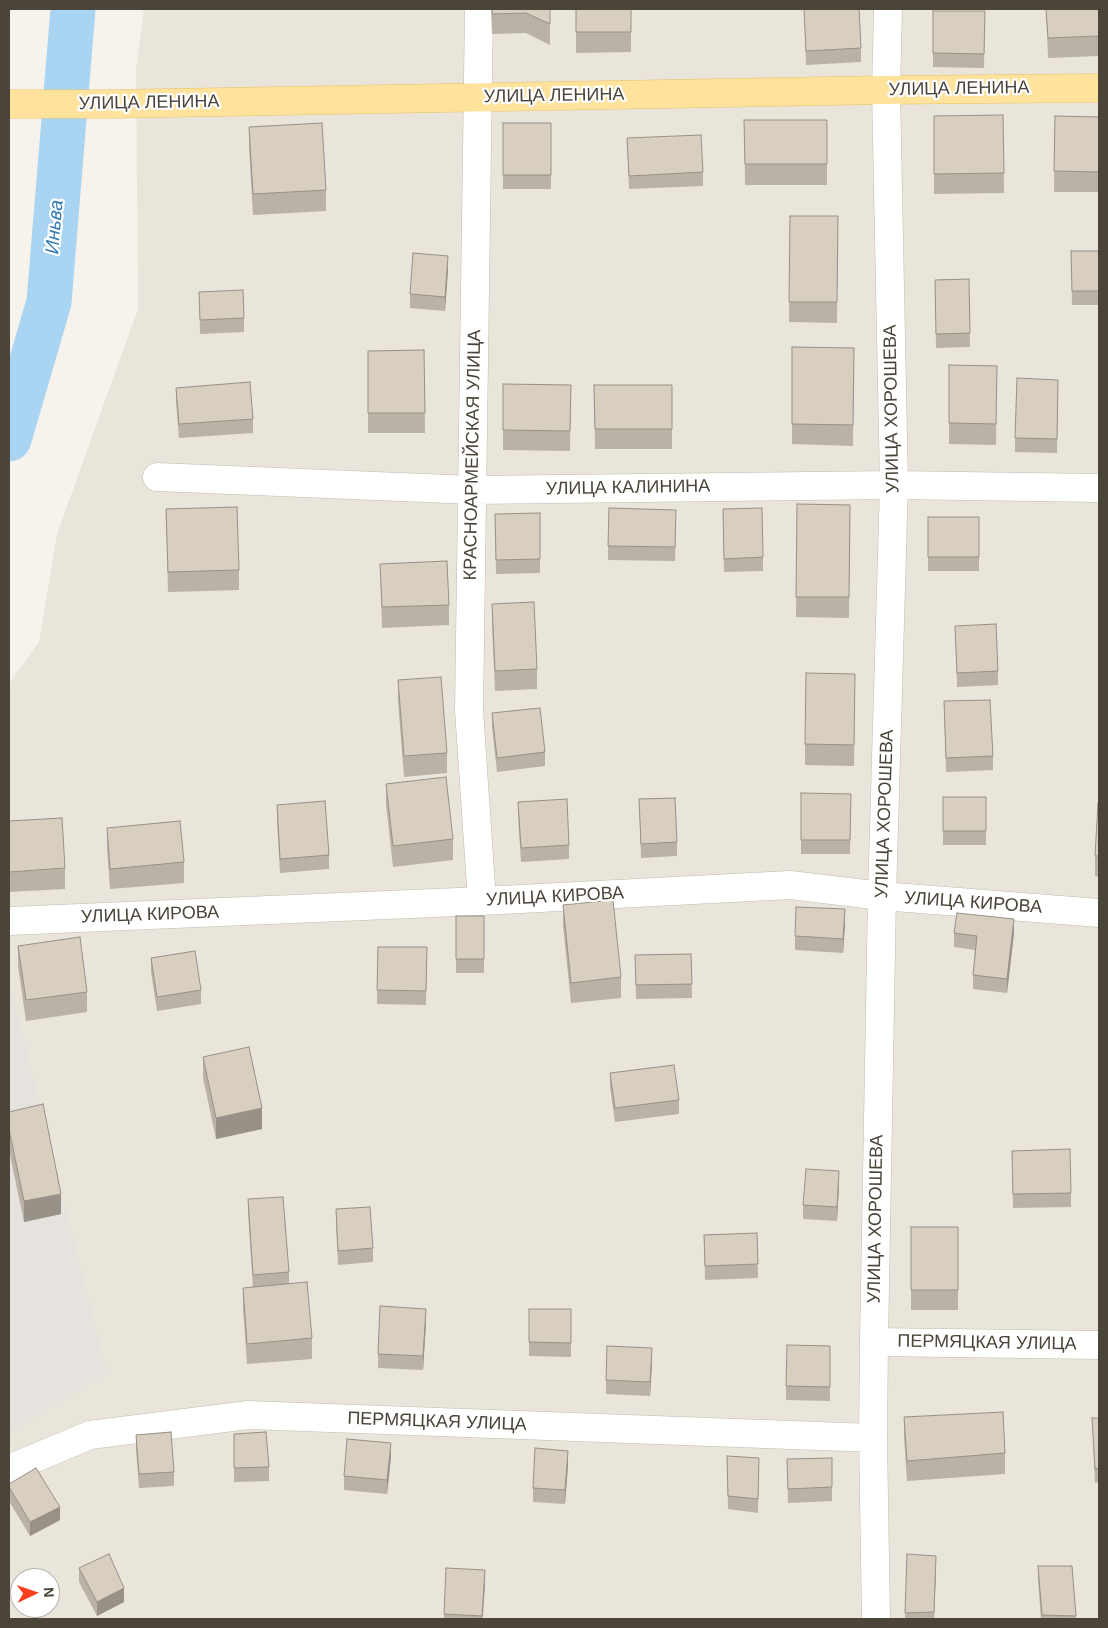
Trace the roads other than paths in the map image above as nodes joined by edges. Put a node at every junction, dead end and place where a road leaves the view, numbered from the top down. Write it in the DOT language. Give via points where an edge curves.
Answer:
graph roads {
  1 [pos="479,9"];
  2 [pos="888,9"];
  3 [pos="1099,88"];
  4 [pos="886,90"];
  5 [pos="476,97"];
  6 [pos="9,104"];
  7 [pos="156,477"];
  8 [pos="894,485"];
  9 [pos="1099,488"];
  10 [pos="473,490"];
  11 [pos="882,896"];
  12 [pos="482,901"];
  13 [pos="1099,913"];
  14 [pos="9,922"];
  15 [pos="874,1342"];
  16 [pos="1099,1345"];
  17 [pos="873,1438"];
  18 [pos="9,1469"];
  19 [pos="876,1619"];
  1 -- 5 [label="street, КРАСНОАРМЕЙСКАЯ УЛИЦА"];
  2 -- 4 [label="street, УЛИЦА ХОРОШЕВА"];
  3 -- 4 [label="main road, УЛИЦА ЛЕНИНА"];
  4 -- 5 [label="main road, УЛИЦА ЛЕНИНА"];
  4 -- 8 [label="street, УЛИЦА ХОРОШЕВА"];
  5 -- 6 [label="main road, УЛИЦА ЛЕНИНА"];
  5 -- 10 [label="street, КРАСНОАРМЕЙСКАЯ УЛИЦА"];
  7 -- 10 [label="street, УЛИЦА КАЛИНИНА"];
  8 -- 9 [label="street, УЛИЦА КАЛИНИНА"];
  8 -- 10 [label="street, УЛИЦА КАЛИНИНА"];
  8 -- 11 [label="street, УЛИЦА ХОРОШЕВА"];
  10 -- 12 [label="street, КРАСНОАРМЕЙСКАЯ УЛИЦА" via="469,710"];
  11 -- 12 [label="street, УЛИЦА КИРОВА" via="790,885"];
  11 -- 13 [label="street, УЛИЦА КИРОВА"];
  11 -- 15 [label="street, УЛИЦА ХОРОШЕВА"];
  12 -- 14 [label="street, УЛИЦА КИРОВА"];
  15 -- 16 [label="street, ПЕРМЯЦКАЯ УЛИЦА"];
  15 -- 17 [label="street, УЛИЦА ХОРОШЕВА"];
  17 -- 18 [label="street, ПЕРМЯЦКАЯ УЛИЦА" via="248,1415 90,1435"];
  17 -- 19 [label="street, УЛИЦА ХОРОШЕВА"];
}
